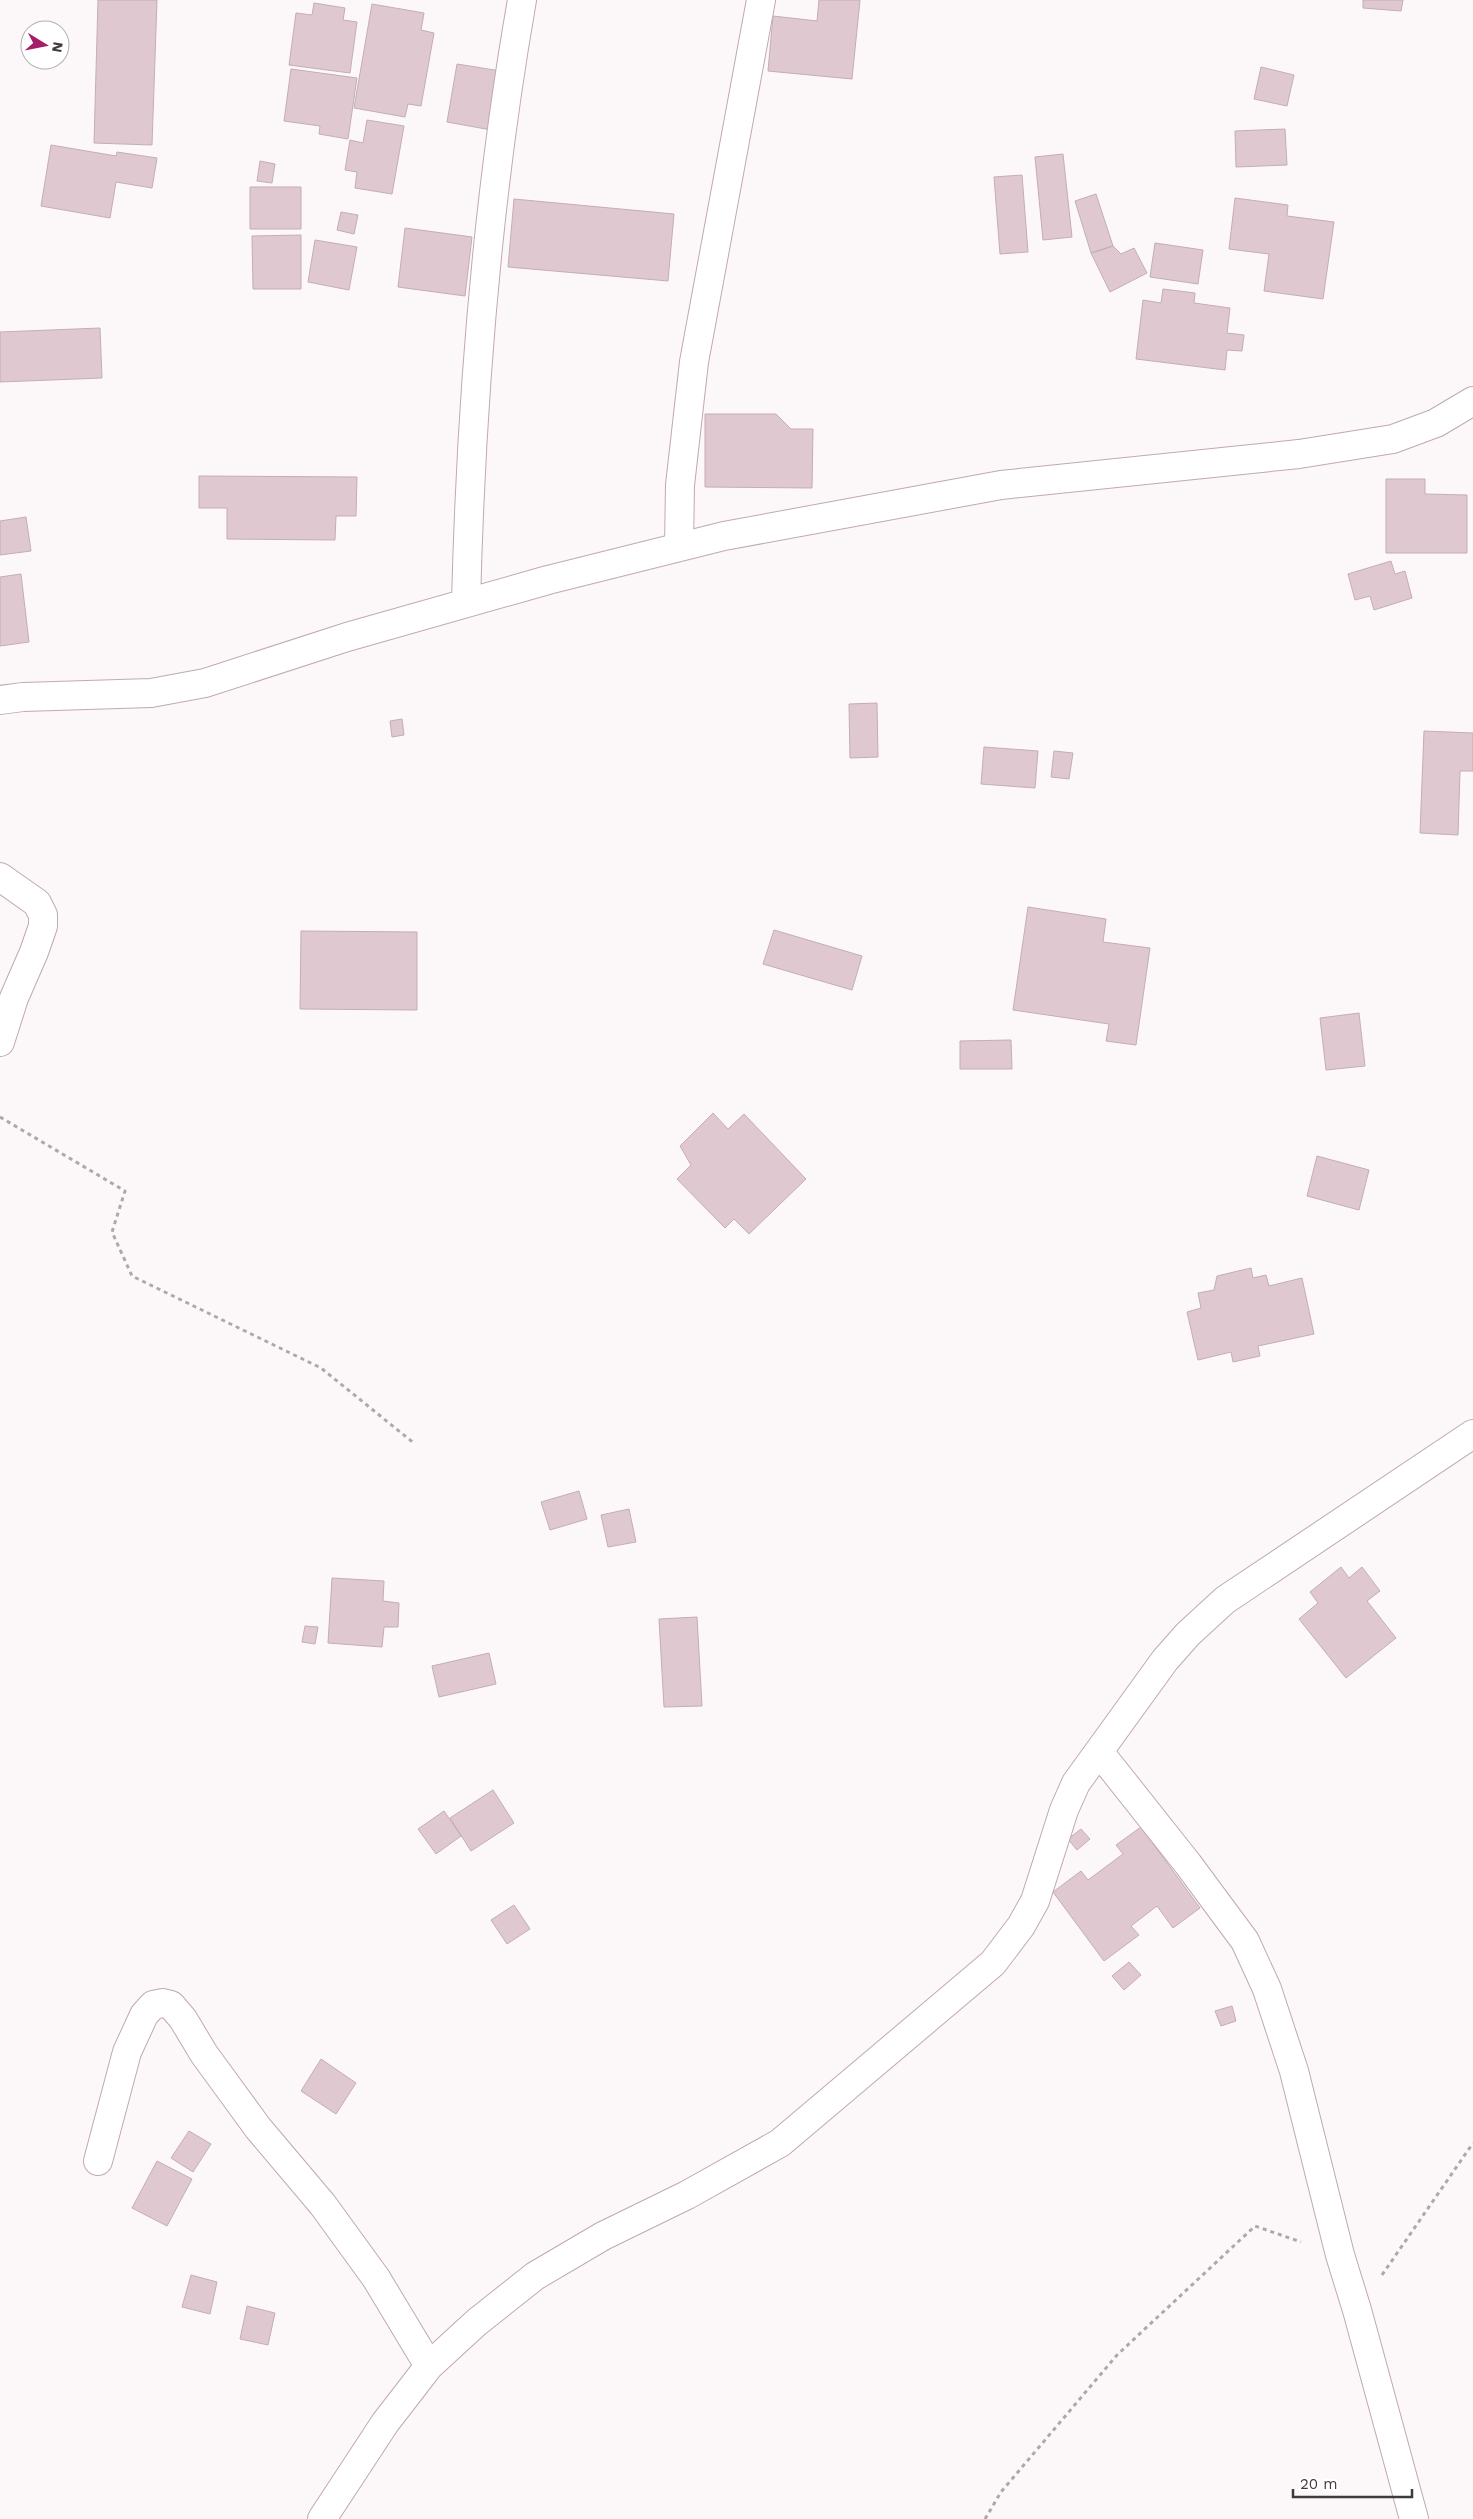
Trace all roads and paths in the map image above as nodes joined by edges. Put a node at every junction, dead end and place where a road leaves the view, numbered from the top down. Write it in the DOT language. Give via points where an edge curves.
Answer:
graph roads {
  1 [pos="522,0"];
  2 [pos="761,0"];
  3 [pos="1473,401"];
  4 [pos="679,547"];
  5 [pos="466,603"];
  6 [pos="0,700"];
  7 [pos="0,877"];
  8 [pos="0,1042"];
  9 [pos="0,1117"];
  10 [pos="1473,1434"];
  11 [pos="415,1444"];
  12 [pos="1100,1753"];
  13 [pos="1473,2144"];
  14 [pos="98,2161"];
  15 [pos="1340,2255"];
  16 [pos="1357,2310"];
  17 [pos="429,2366"];
  18 [pos="322,2519"];
  19 [pos="985,2519"];
  20 [pos="1414,2519"];
  1 -- 5 [label="street" via="484,277 469,487"];
  2 -- 4 [label="street" via="694,362 680,485"];
  3 -- 4 [label="street" via="1436,424 1393,439 1299,454 1001,485"];
  4 -- 5 [label="street"];
  5 -- 6 [label="street" via="205,683 150,694"];
  7 -- 8 [label="street" via="37,903 43,915 40,935"];
  9 -- 11 [label="path" via="125,1191 112,1232 132,1276 321,1368"];
  10 -- 12 [label="street" via="1225,1600 1165,1660"];
  12 -- 15 [label="street" via="1245,1941 1267,1990 1294,2071"];
  12 -- 17 [label="street" via="1076,1783 1067,1803 1035,1901 1021,1926 993,1962 780,2142 535,2276"];
  13 -- 16 [label="path"];
  14 -- 17 [label="street" via="127,2052 144,2015 153,2005 171,2005 258,2128 323,2205 371,2271"];
  15 -- 16 [label="street"];
  15 -- 19 [label="path" via="1255,2226 1117,2355 1001,2492"];
  16 -- 20 [label="street"];
  17 -- 18 [label="street" via="385,2423"];
}
